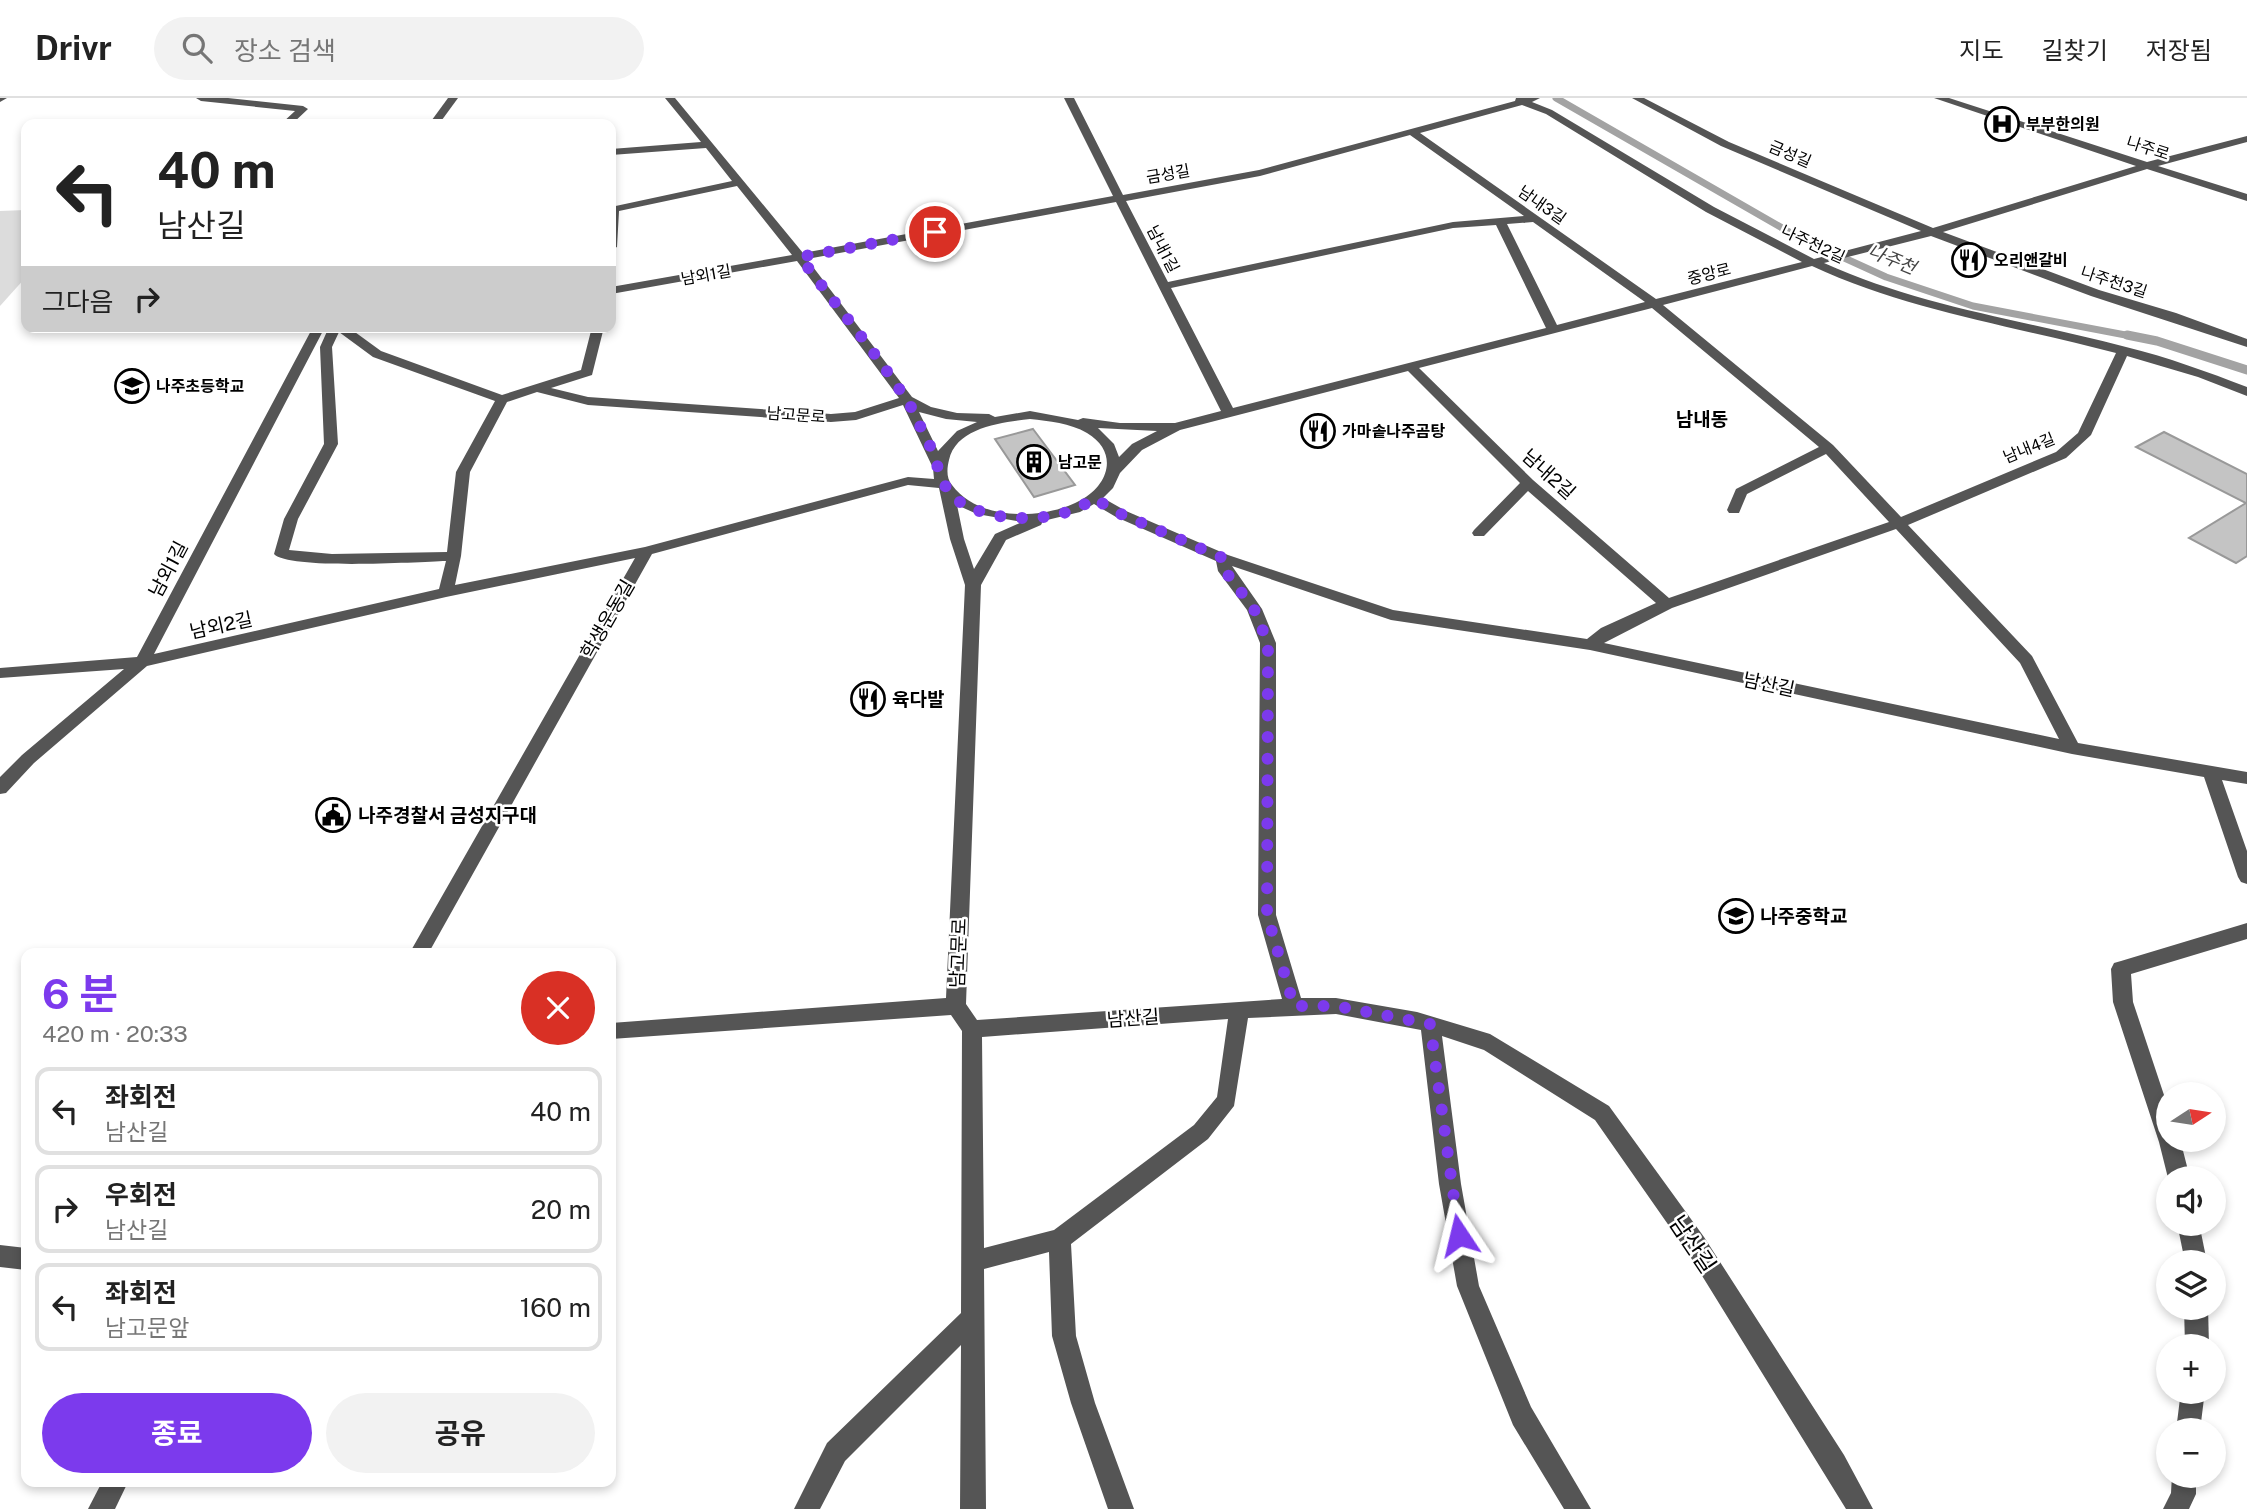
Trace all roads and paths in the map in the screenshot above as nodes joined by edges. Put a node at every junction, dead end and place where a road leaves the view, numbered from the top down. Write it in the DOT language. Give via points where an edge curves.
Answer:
graph roads {
  1 [pos="201,98"];
  2 [pos="453,98"];
  3 [pos="670,98"];
  4 [pos="1069,98"];
  5 [pos="1637,98"];
  6 [pos="1938,98"];
  7 [pos="1524,99"];
  8 [pos="292,119"];
  9 [pos="438,119"];
  10 [pos="1411,131"];
  11 [pos="2247,139"];
  12 [pos="707,145"];
  13 [pos="616,152"];
  14 [pos="2149,165"];
  15 [pos="738,183"];
  16 [pos="2247,186"];
  17 [pos="2228,191"];
  18 [pos="1119,198"];
  19 [pos="2247,198"];
  20 [pos="616,209"];
  21 [pos="1535,219"];
  22 [pos="1500,222"];
  23 [pos="1932,232"];
  24 [pos="800,257"];
  25 [pos="1819,262"];
  26 [pos="1164,286"];
  27 [pos="616,290"];
  28 [pos="1655,304"];
  29 [pos="1553,330"];
  30 [pos="316,333"];
  31 [pos="334,333"];
  32 [pos="347,333"];
  33 [pos="597,333"];
  34 [pos="2247,344"];
  35 [pos="2124,350"];
  36 [pos="1411,367"];
  37 [pos="536,388"];
  38 [pos="2247,392"];
  39 [pos="502,399"];
  40 [pos="907,400"];
  41 [pos="1229,414"];
  42 [pos="1003,418"];
  43 [pos="1056,418"];
  44 [pos="1175,427"];
  45 [pos="1828,448"];
  46 [pos="1115,470"];
  47 [pos="944,481"];
  48 [pos="1528,483"];
  49 [pos="1093,498"];
  50 [pos="1734,510"];
  51 [pos="1063,513"];
  52 [pos="1897,524"];
  53 [pos="1479,533"];
  54 [pos="646,551"];
  55 [pos="454,556"];
  56 [pos="1223,558"];
  57 [pos="973,585"];
  58 [pos="446,593"];
  59 [pos="1667,604"];
  60 [pos="1590,645"];
  61 [pos="142,662"];
  62 [pos="0,673"];
  63 [pos="2072,748"];
  64 [pos="2211,772"];
  65 [pos="2247,778"];
  66 [pos="0,788"];
  67 [pos="2247,877"];
  68 [pos="2247,931"];
  69 [pos="421,948"];
  70 [pos="956,1006"];
  71 [pos="1294,1006"];
  72 [pos="1239,1010"];
  73 [pos="1430,1024"];
  74 [pos="972,1029"];
  75 [pos="616,1031"];
  76 [pos="2156,1100"];
  77 [pos="1060,1239"];
  78 [pos="0,1256"];
  79 [pos="21,1258"];
  80 [pos="974,1261"];
  81 [pos="973,1317"];
  82 [pos="113,1487"];
  83 [pos="2183,1488"];
  84 [pos="101,1509"];
  85 [pos="807,1509"];
  86 [pos="972,1509"];
  87 [pos="1121,1509"];
  88 [pos="1578,1509"];
  89 [pos="1860,1509"];
  90 [pos="2176,1509"];
  1 -- 8 [label="street" via="303,109"];
  2 -- 9 [label="street"];
  3 -- 12 [label="street"];
  4 -- 18 [label="street, 남내1길"];
  5 -- 23 [label="street, 금성길" via="1725,144"];
  6 -- 14 [label="street, 나주로"];
  7 -- 10 [label="street, 금성길"];
  7 -- 25 [label="street, 나주천2길" via="1762,237"];
  10 -- 18 [label="street, 금성길" via="1260,173"];
  10 -- 21 [label="street, 남내3길"];
  11 -- 14 [label="street, 중앙로"];
  12 -- 13 [label="street"];
  12 -- 15 [label="street"];
  14 -- 17 [label="street, 나주로"];
  14 -- 23 [label="street, 중앙로"];
  15 -- 20 [label="street"];
  15 -- 24 [label="street"];
  16 -- 17 [label="street"];
  17 -- 19 [label="street, 나주로"];
  18 -- 24 [label="street, 금성길"];
  18 -- 26 [label="street, 남내1길"];
  21 -- 22 [label="street"];
  21 -- 28 [label="street, 남내3길"];
  22 -- 26 [label="street" via="1444,227"];
  22 -- 29 [label="street, 남내3길"];
  23 -- 25 [label="street, 중앙로"];
  23 -- 34 [label="street, 나주천3길"];
  24 -- 27 [label="street, 남외1길"];
  24 -- 40 [label="street"];
  25 -- 28 [label="street, 중앙로"];
  25 -- 35 [label="street, 나주천2길" via="1881,290 1932,305"];
  26 -- 41 [label="street, 남내1길"];
  28 -- 29 [label="street, 중앙로"];
  28 -- 45 [label="street"];
  29 -- 36 [label="street, 중앙로"];
  30 -- 61 [label="street, 남외1길"];
  31 -- 55 [label="street" via="326,347 331,444 291,519 281,554 332,559"];
  32 -- 39 [label="street" via="377,354"];
  33 -- 37 [label="street" via="587,372"];
  35 -- 38 [label="street, 나주천2길"];
  35 -- 52 [label="street, 남내4길" via="2084,435 2071,449"];
  36 -- 41 [label="street, 중앙로"];
  36 -- 48 [label="street, 남내2길"];
  37 -- 39 [label="street"];
  37 -- 40 [label="street, 남고문로" via="587,401 831,418"];
  39 -- 55 [label="street" via="463,472"];
  40 -- 42 [label="street" via="939,415"];
  40 -- 47 [label="street"];
  41 -- 44 [label="street, 중앙로"];
  42 -- 43 [label="street"];
  42 -- 47 [label="street" via="958,437 945,451"];
  43 -- 44 [label="street" via="1109,426"];
  43 -- 46 [label="street" via="1082,425 1101,437 1112,452"];
  44 -- 46 [label="street" via="1137,447"];
  45 -- 50 [label="street" via="1741,492"];
  45 -- 52 [label="street"];
  46 -- 49 [label="street" via="1107,487"];
  47 -- 51 [label="street" via="956,499 1002,517"];
  47 -- 54 [label="street" via="908,481"];
  47 -- 57 [label="street" via="960,553"];
  48 -- 53 [label="street"];
  48 -- 59 [label="street, 남내2길"];
  49 -- 51 [label="street"];
  49 -- 56 [label="street, 남산길"];
  51 -- 57 [label="street" via="1000,537"];
  52 -- 59 [label="street, 남내4길"];
  52 -- 63 [label="street" via="2026,660"];
  54 -- 58 [label="street, 남외2길"];
  54 -- 69 [label="street, 학생운동길"];
  55 -- 58 [label="street"];
  56 -- 60 [label="street, 남산길" via="1391,615"];
  56 -- 71 [label="street" via="1225,571 1254,609 1268,643 1267,915"];
  57 -- 70 [label="street, 남고문로"];
  58 -- 61 [label="street, 남외2길"];
  59 -- 60 [label="street, 남내4길" via="1606,632"];
  60 -- 63 [label="street, 남산길"];
  61 -- 62 [label="street, 남외2길"];
  61 -- 66 [label="street, 남외1길"];
  63 -- 64 [label="street, 남산길"];
  64 -- 65 [label="street, 남산길"];
  64 -- 67 [label="street"];
  68 -- 76 [label="street" via="2121,969 2123,1002"];
  70 -- 74 [label="street, 남고문로"];
  70 -- 75 [label="street"];
  71 -- 72 [label="street, 남산길"];
  71 -- 73 [label="street, 남산길" via="1336,1006"];
  72 -- 74 [label="street, 남산길"];
  72 -- 77 [label="street" via="1227,1100 1201,1132"];
  73 -- 88 [label="street" via="1468,1286 1522,1416"];
  73 -- 89 [label="street, 남산길" via="1490,1043 1602,1113 1696,1245"];
  74 -- 80 [label="street"];
  77 -- 80 [label="street"];
  77 -- 87 [label="street" via="1064,1336"];
  78 -- 79 [label="street"];
  80 -- 81 [label="street"];
  81 -- 85 [label="street" via="836,1452"];
  81 -- 86 [label="street"];
  82 -- 84 [label="street"];
  83 -- 90 [label="street"];
}
